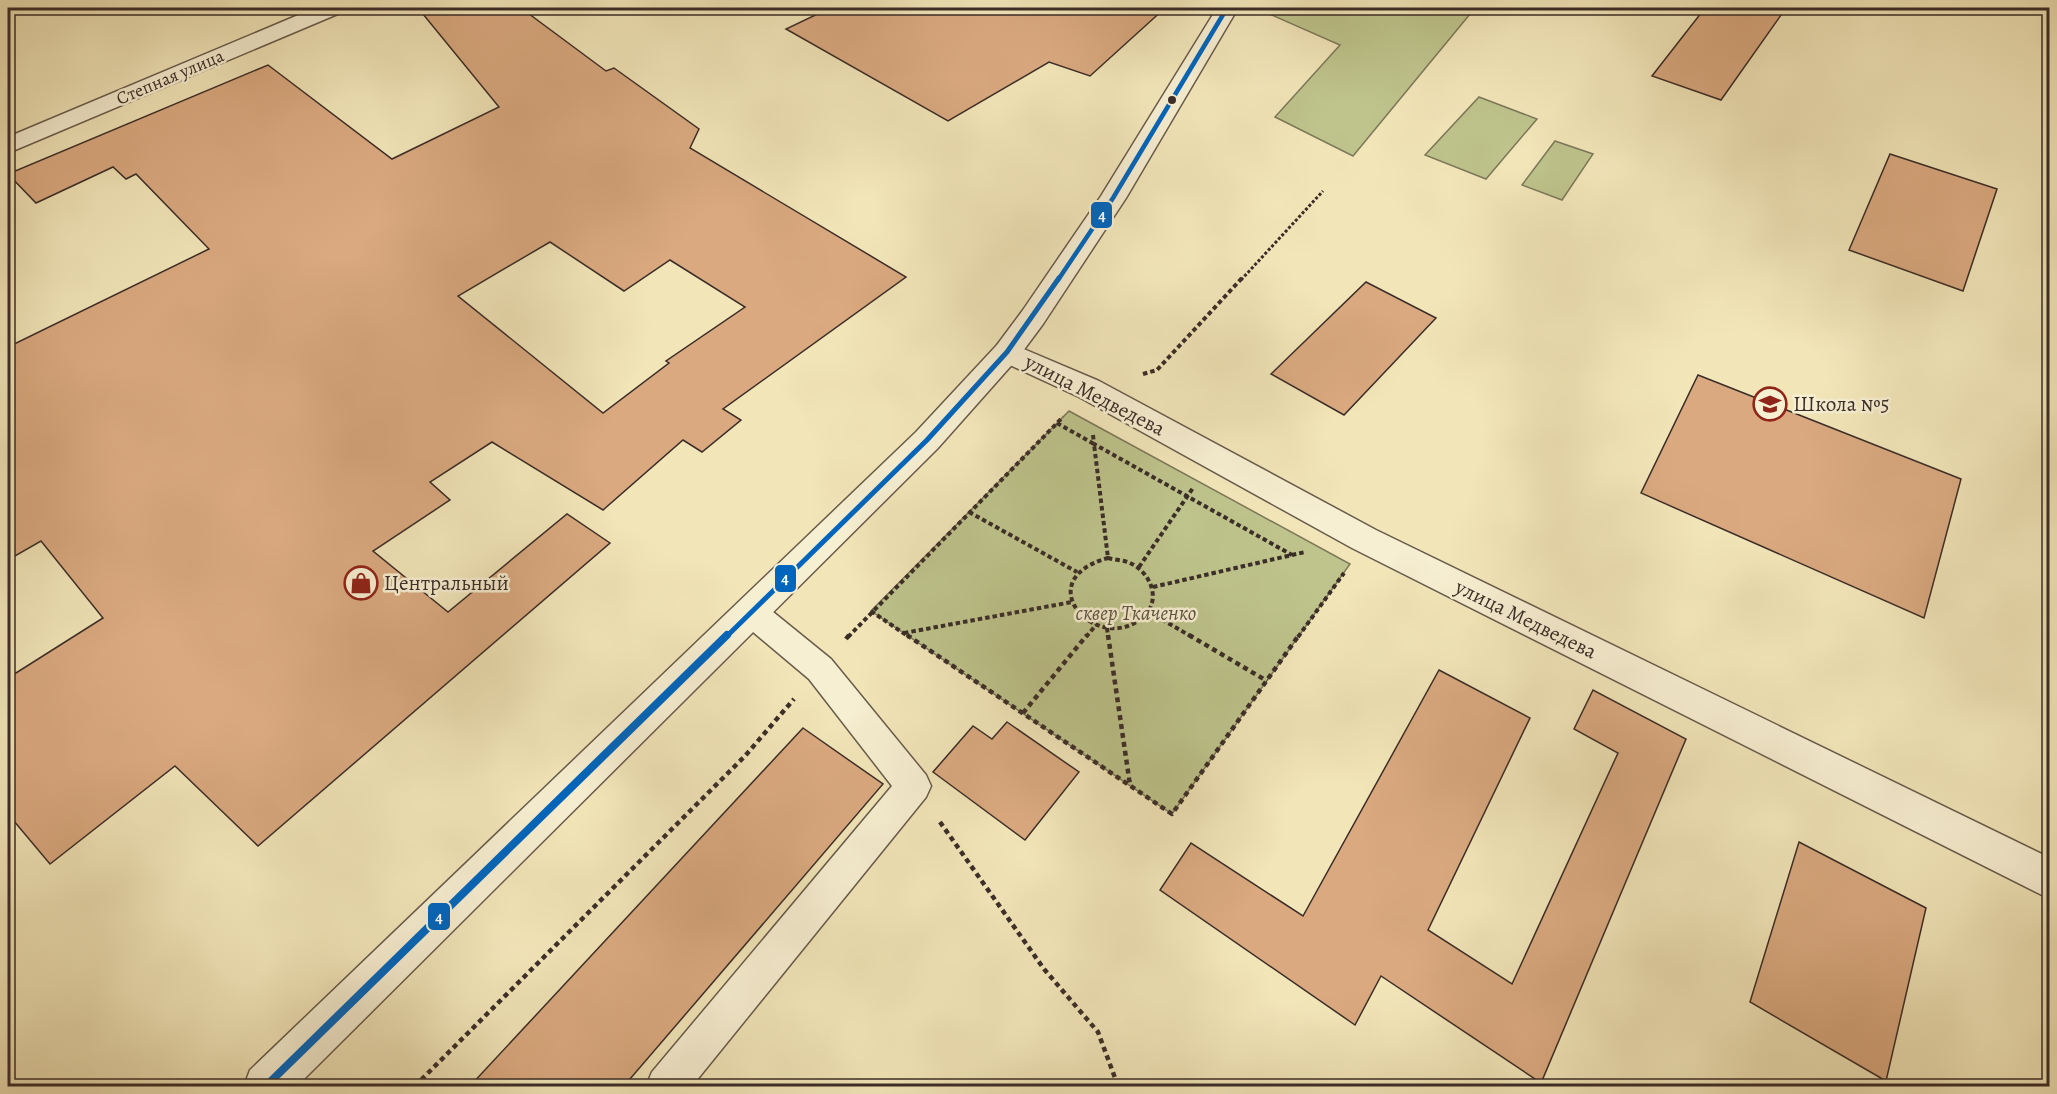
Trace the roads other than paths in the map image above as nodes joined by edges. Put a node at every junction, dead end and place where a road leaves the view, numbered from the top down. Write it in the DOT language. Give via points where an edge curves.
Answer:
graph roads {
  1 [pos="333,8"];
  2 [pos="1227,8"];
  3 [pos="8,146"];
  4 [pos="1007,352"];
  5 [pos="751,612"];
  6 [pos="2049,879"];
  7 [pos="266,1086"];
  8 [pos="666,1086"];
  1 -- 3 [label="street, Степная улица"];
  2 -- 4 [label="street" via="1113,198"];
  4 -- 5 [label="street" via="927,440"];
  4 -- 6 [label="street, улица Медведева" via="1089,388 1211,456 1357,552"];
  5 -- 7 [label="street"];
  5 -- 8 [label="lane" via="820,669 914,786"];
}
